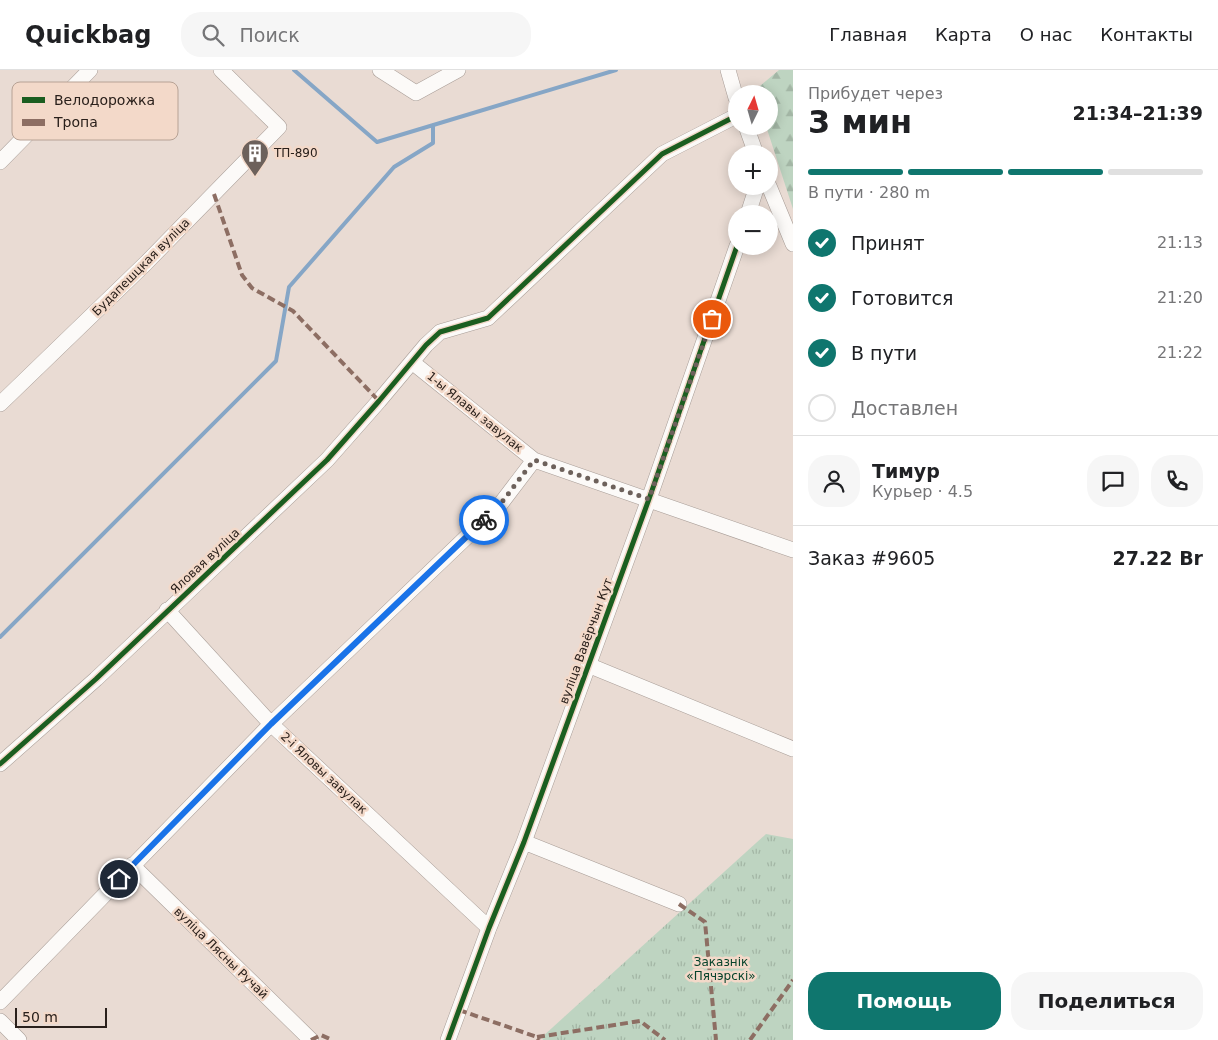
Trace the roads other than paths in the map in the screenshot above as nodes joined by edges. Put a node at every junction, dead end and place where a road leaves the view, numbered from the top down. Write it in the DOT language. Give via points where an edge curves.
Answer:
graph roads {
  1 [pos="90,70"];
  2 [pos="221,70"];
  3 [pos="380,70"];
  4 [pos="458,70"];
  5 [pos="728,70"];
  6 [pos="78,82"];
  7 [pos="732,85"];
  8 [pos="728,120"];
  9 [pos="22,140"];
  10 [pos="0,162"];
  11 [pos="773,195"];
  12 [pos="793,244"];
  13 [pos="734,255"];
  14 [pos="412,362"];
  15 [pos="0,404"];
  16 [pos="534,460"];
  17 [pos="649,499"];
  18 [pos="793,550"];
  19 [pos="168,610"];
  20 [pos="588,665"];
  21 [pos="271,724"];
  22 [pos="793,749"];
  23 [pos="0,764"];
  24 [pos="524,842"];
  25 [pos="132,865"];
  26 [pos="679,904"];
  27 [pos="489,928"];
  28 [pos="0,1002"];
  29 [pos="0,1021"];
  30 [pos="19,1040"];
  31 [pos="311,1040"];
  32 [pos="448,1040"];
  1 -- 6 [label="street"];
  2 -- 15 [label="street, Будапешцкая вуліца" via="279,127 146,263"];
  3 -- 4 [label="street" via="416,93"];
  5 -- 7 [label="street"];
  8 -- 14 [label="street, Яловая вуліца" via="662,154 488,318 440,332"];
  9 -- 10 [label="street"];
  11 -- 12 [label="street"];
  13 -- 17 [label="street, вуліца Вавёрчын Кут"];
  14 -- 16 [label="street, 1-ы Ялавы завулак"];
  14 -- 19 [label="street, Яловая вуліца" via="327,460"];
  16 -- 17 [label="street, 1-ы Ялавы завулак"];
  16 -- 21 [label="street" via="499,506"];
  17 -- 18 [label="street, 1-ы Ялавы завулак"];
  17 -- 20 [label="street, вуліца Вавёрчын Кут"];
  19 -- 21 [label="street, 2-і Яловы завулак"];
  19 -- 23 [label="street, Яловая вуліца"];
  20 -- 22 [label="street"];
  20 -- 24 [label="street, вуліца Вавёрчын Кут"];
  21 -- 25 [label="street"];
  21 -- 27 [label="street, 2-і Яловы завулак"];
  24 -- 26 [label="street"];
  24 -- 27 [label="street, вуліца Вавёрчын Кут"];
  25 -- 28 [label="street"];
  25 -- 31 [label="street, вуліца Лясны Ручай"];
  27 -- 32 [label="street, вуліца Вавёрчын Кут"];
  29 -- 30 [label="street"];
}
